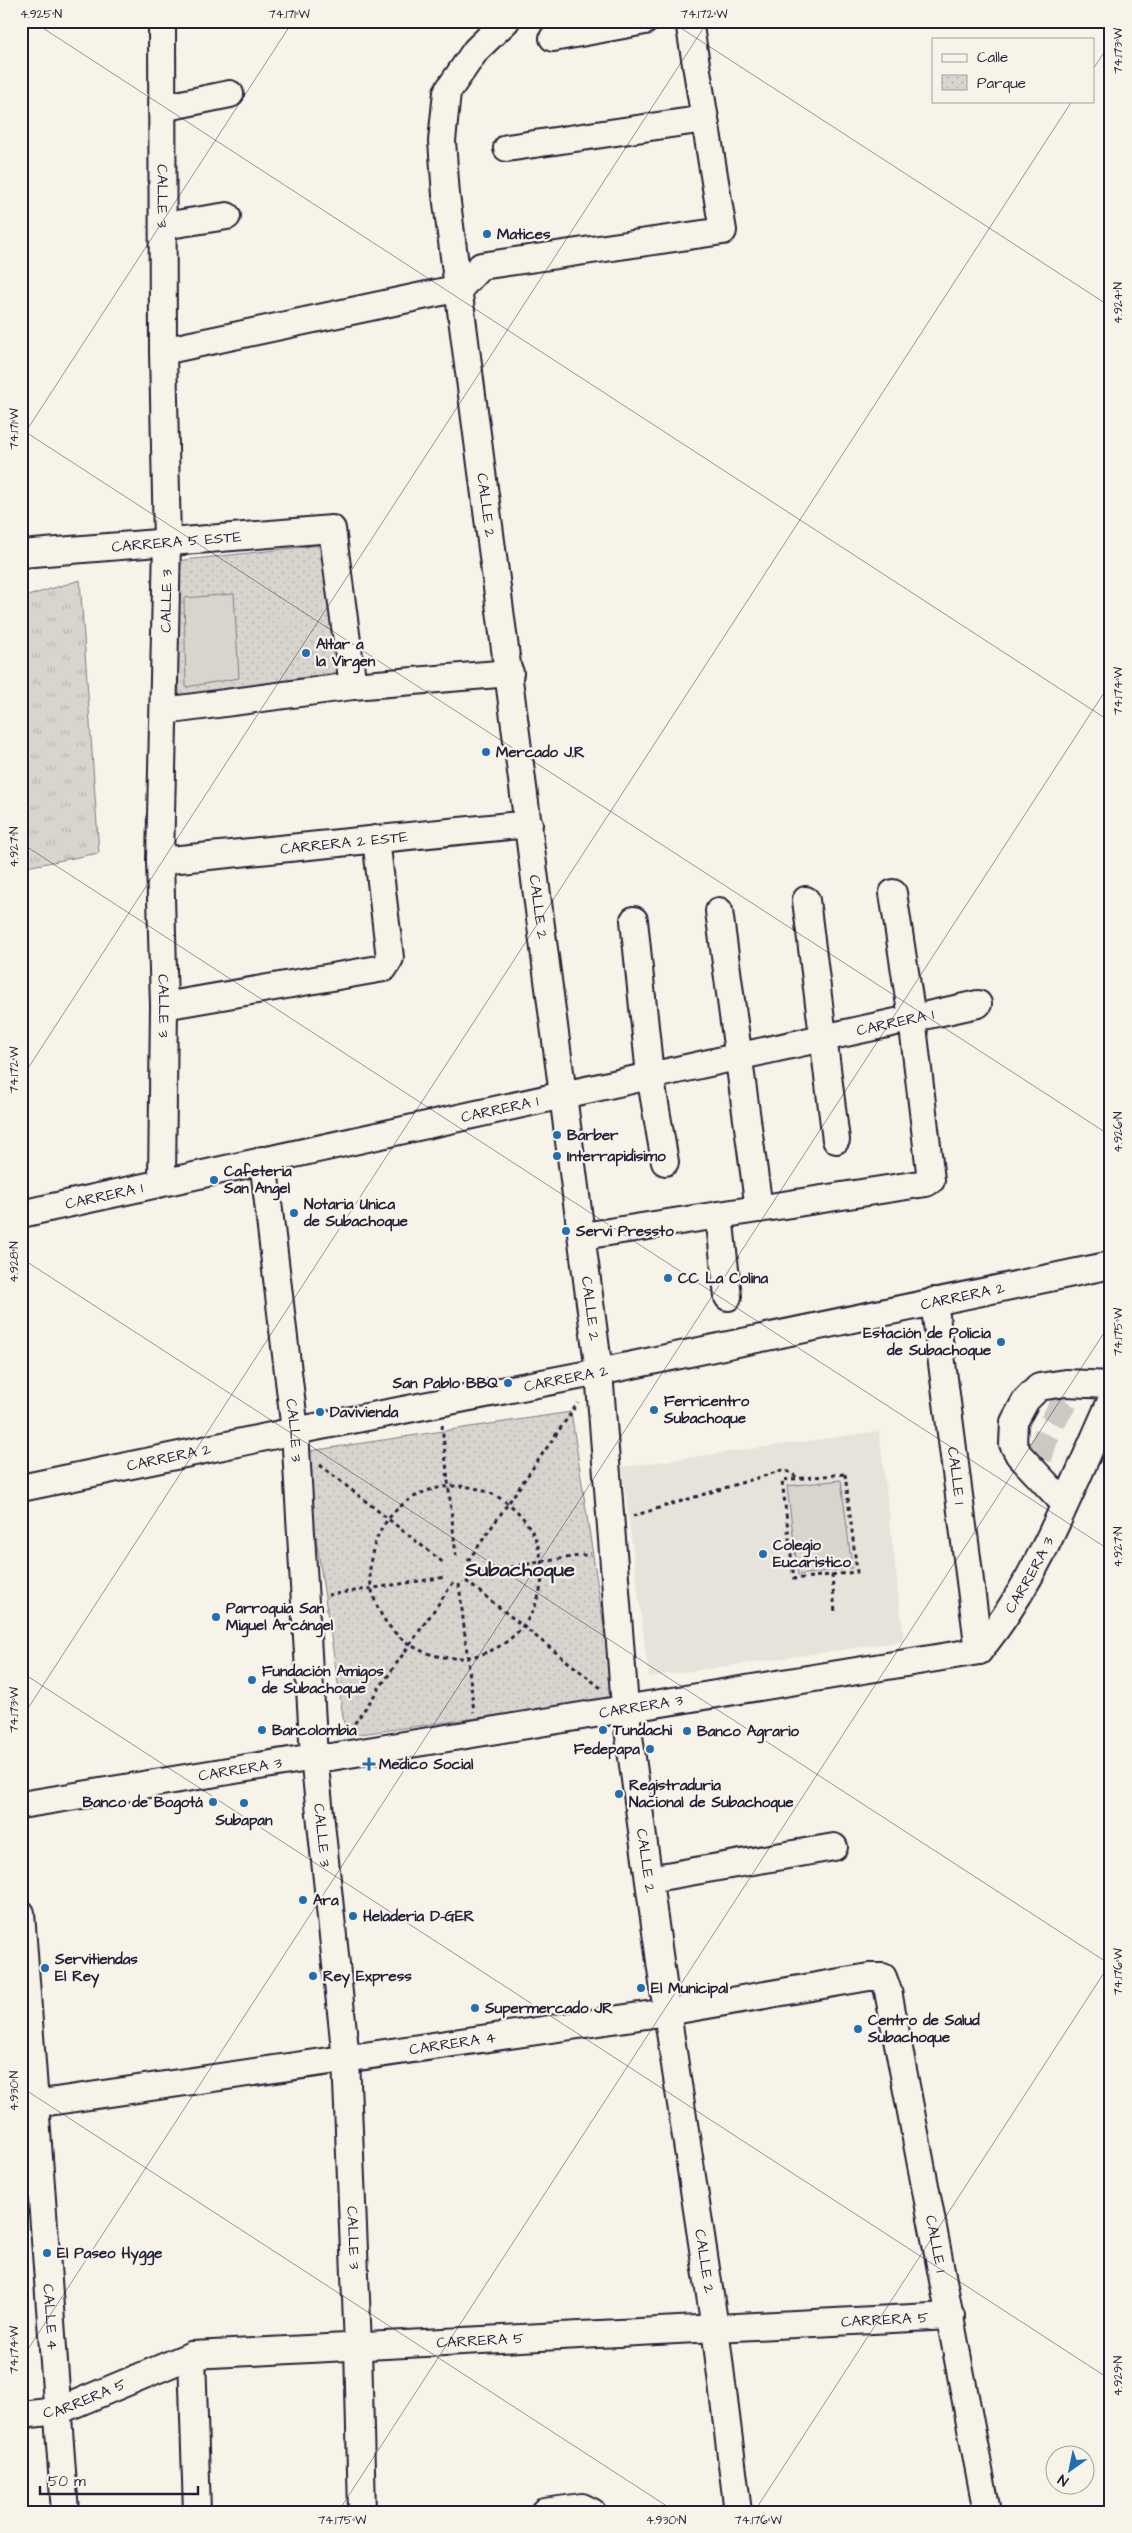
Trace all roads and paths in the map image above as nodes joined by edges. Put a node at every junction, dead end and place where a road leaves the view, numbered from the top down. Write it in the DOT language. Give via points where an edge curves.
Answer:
graph roads {
  1 [pos="162,21"];
  2 [pos="506,21"];
  3 [pos="645,21"];
  4 [pos="689,21"];
  5 [pos="601,25"];
  6 [pos="553,38"];
  7 [pos="230,94"];
  8 [pos="162,108"];
  9 [pos="705,119"];
  10 [pos="507,148"];
  11 [pos="227,216"];
  12 [pos="163,226"];
  13 [pos="460,288"];
  14 [pos="163,351"];
  15 [pos="167,542"];
  16 [pos="22,549"];
  17 [pos="510,673"];
  18 [pos="353,686"];
  19 [pos="164,711"];
  20 [pos="529,824"];
  21 [pos="376,839"];
  22 [pos="160,861"];
  23 [pos="893,893"];
  24 [pos="806,900"];
  25 [pos="718,911"];
  26 [pos="634,920"];
  27 [pos="978,1004"];
  28 [pos="164,1006"];
  29 [pos="912,1018"];
  30 [pos="824,1037"];
  31 [pos="737,1056"];
  32 [pos="650,1075"];
  33 [pos="562,1094"];
  34 [pos="836,1140"];
  35 [pos="263,1160"];
  36 [pos="665,1162"];
  37 [pos="162,1181"];
  38 [pos="759,1210"];
  39 [pos="21,1214"];
  40 [pos="719,1216"];
  41 [pos="583,1236"];
  42 [pos="1111,1265"];
  43 [pos="728,1297"];
  44 [pos="934,1301"];
  45 [pos="600,1372"];
  46 [pos="1111,1385"];
  47 [pos="1111,1401"];
  48 [pos="439,1403"];
  49 [pos="295,1438"];
  50 [pos="797,1479"];
  51 [pos="449,1486"];
  52 [pos="21,1488"];
  53 [pos="508,1503"];
  54 [pos="1064,1503"];
  55 [pos="623,1518"];
  56 [pos="388,1519"];
  57 [pos="613,1551"];
  58 [pos="456,1556"];
  59 [pos="468,1561"];
  60 [pos="542,1562"];
  61 [pos="445,1564"];
  62 [pos="471,1573"];
  63 [pos="832,1575"];
  64 [pos="446,1577"];
  65 [pos="466,1581"];
  66 [pos="452,1583"];
  67 [pos="459,1584"];
  68 [pos="372,1588"];
  69 [pos="305,1599"];
  70 [pos="836,1613"];
  71 [pos="523,1626"];
  72 [pos="410,1644"];
  73 [pos="979,1650"];
  74 [pos="467,1657"];
  75 [pos="625,1707"];
  76 [pos="476,1732"];
  77 [pos="323,1757"];
  78 [pos="21,1805"];
  79 [pos="834,1847"];
  80 [pos="649,1879"];
  81 [pos="21,1913"];
  82 [pos="883,1977"];
  83 [pos="667,2012"];
  84 [pos="346,2059"];
  85 [pos="29,2105"];
  86 [pos="951,2316"];
  87 [pos="715,2328"];
  88 [pos="358,2346"];
  89 [pos="192,2355"];
  90 [pos="58,2411"];
  91 [pos="21,2415"];
  92 [pos="66,2512"];
  93 [pos="198,2512"];
  94 [pos="362,2512"];
  95 [pos="544,2512"];
  96 [pos="592,2512"];
  97 [pos="738,2512"];
  98 [pos="988,2512"];
  1 -- 8 [label="street, CALLE 3"];
  2 -- 13 [label="street, CALLE 2" via="476,50 447,92 442,141 446,195"];
  3 -- 5 [label="street"];
  4 -- 9 [label="street"];
  5 -- 6 [label="street"];
  7 -- 8 [label="street"];
  8 -- 12 [label="street, CALLE 3"];
  9 -- 10 [label="street"];
  9 -- 13 [label="street" via="723,231 481,266"];
  11 -- 12 [label="street"];
  12 -- 14 [label="street, CALLE 3"];
  13 -- 14 [label="street"];
  13 -- 17 [label="street, CALLE 2"];
  14 -- 15 [label="street, CALLE 3"];
  15 -- 16 [label="street, CARRERA 5 ESTE"];
  15 -- 18 [label="street, CARRERA 5 ESTE" via="332,529"];
  15 -- 19 [label="street, CALLE 3"];
  17 -- 18 [label="street"];
  17 -- 20 [label="street, CALLE 2"];
  18 -- 19 [label="street"];
  19 -- 22 [label="street, CALLE 3"];
  20 -- 21 [label="street, CARRERA 2 ESTE"];
  20 -- 33 [label="street, CALLE 2"];
  21 -- 22 [label="street, CARRERA 2 ESTE"];
  21 -- 28 [label="street" via="390,958 384,968"];
  22 -- 28 [label="street, CALLE 3"];
  23 -- 29 [label="street"];
  24 -- 30 [label="street"];
  25 -- 31 [label="street"];
  26 -- 32 [label="street"];
  27 -- 29 [label="street, CARRERA 1"];
  28 -- 37 [label="street, CALLE 3"];
  29 -- 30 [label="street, CARRERA 1"];
  29 -- 38 [label="street" via="931,1180"];
  30 -- 31 [label="street, CARRERA 1"];
  30 -- 34 [label="street"];
  31 -- 32 [label="street, CARRERA 1"];
  31 -- 38 [label="street"];
  32 -- 33 [label="street, CARRERA 1"];
  32 -- 36 [label="street"];
  33 -- 35 [label="street, CARRERA 1"];
  33 -- 41 [label="street, CALLE 2"];
  35 -- 37 [label="street, CARRERA 1"];
  35 -- 49 [label="street, CALLE 3"];
  37 -- 39 [label="street, CARRERA 1"];
  38 -- 40 [label="street"];
  40 -- 41 [label="street"];
  40 -- 43 [label="street"];
  41 -- 45 [label="street, CALLE 2"];
  42 -- 44 [label="street, CARRERA 2"];
  44 -- 45 [label="street, CARRERA 2"];
  44 -- 73 [label="street, CALLE 1"];
  45 -- 48 [label="street, CARRERA 2"];
  45 -- 53 [label="path"];
  45 -- 57 [label="street, CALLE 2"];
  46 -- 54 [label="street" via="1075,1390 1066,1383 1038,1387 1026,1400 1014,1422 1013,1444 1019,1455 1038,1465"];
  47 -- 54 [label="street, CARRERA 3"];
  48 -- 49 [label="street, CARRERA 2"];
  48 -- 51 [label="path"];
  49 -- 52 [label="street, CARRERA 2"];
  49 -- 56 [label="path"];
  49 -- 69 [label="street, CALLE 3"];
  50 -- 55 [label="path" via="791,1472 780,1471"];
  50 -- 63 [label="path" via="782,1480 794,1579"];
  50 -- 63 [label="path" via="845,1474 857,1572"];
  51 -- 53 [label="path" via="476,1489"];
  51 -- 56 [label="path" via="415,1496"];
  51 -- 58 [label="path"];
  53 -- 59 [label="path"];
  53 -- 60 [label="path" via="524,1519 536,1539"];
  54 -- 73 [label="street, CARRERA 3" via="1014,1603"];
  56 -- 61 [label="path"];
  56 -- 68 [label="path" via="376,1540 370,1564"];
  57 -- 60 [label="path"];
  57 -- 75 [label="street, CALLE 2"];
  60 -- 62 [label="path"];
  60 -- 71 [label="path" via="541,1585 535,1607"];
  63 -- 70 [label="path"];
  64 -- 68 [label="path"];
  65 -- 71 [label="path"];
  66 -- 72 [label="path"];
  67 -- 74 [label="path"];
  68 -- 69 [label="path"];
  68 -- 72 [label="path" via="379,1610 392,1629"];
  69 -- 77 [label="street, CALLE 3"];
  71 -- 74 [label="path" via="508,1642 488,1652"];
  71 -- 75 [label="path"];
  72 -- 74 [label="path" via="437,1656"];
  72 -- 77 [label="path"];
  73 -- 75 [label="street, CARRERA 3"];
  74 -- 76 [label="path"];
  75 -- 76 [label="street, CARRERA 3"];
  75 -- 80 [label="street, CALLE 2"];
  76 -- 77 [label="street, CARRERA 3"];
  77 -- 78 [label="street, CARRERA 3"];
  77 -- 84 [label="street, CALLE 3"];
  79 -- 80 [label="street"];
  80 -- 83 [label="street, CALLE 2"];
  81 -- 85 [label="street, CALLE 4"];
  82 -- 83 [label="street, CARRERA 4" via="870,1976"];
  82 -- 86 [label="street, CALLE 1"];
  83 -- 84 [label="street, CARRERA 4"];
  83 -- 87 [label="street, CALLE 2"];
  84 -- 85 [label="street, CARRERA 4"];
  84 -- 88 [label="street, CALLE 3"];
  85 -- 90 [label="street, CALLE 4"];
  86 -- 87 [label="street, CARRERA 5"];
  86 -- 98 [label="street, CALLE 1"];
  87 -- 88 [label="street, CARRERA 5"];
  87 -- 97 [label="street, CALLE 2"];
  88 -- 89 [label="street, CARRERA 5"];
  88 -- 94 [label="street, CALLE 3"];
  89 -- 90 [label="street, CARRERA 5"];
  89 -- 93 [label="street"];
  90 -- 91 [label="street, CARRERA 5"];
  90 -- 92 [label="street, CALLE 4"];
  95 -- 96 [label="street" via="582,2507"];
}
